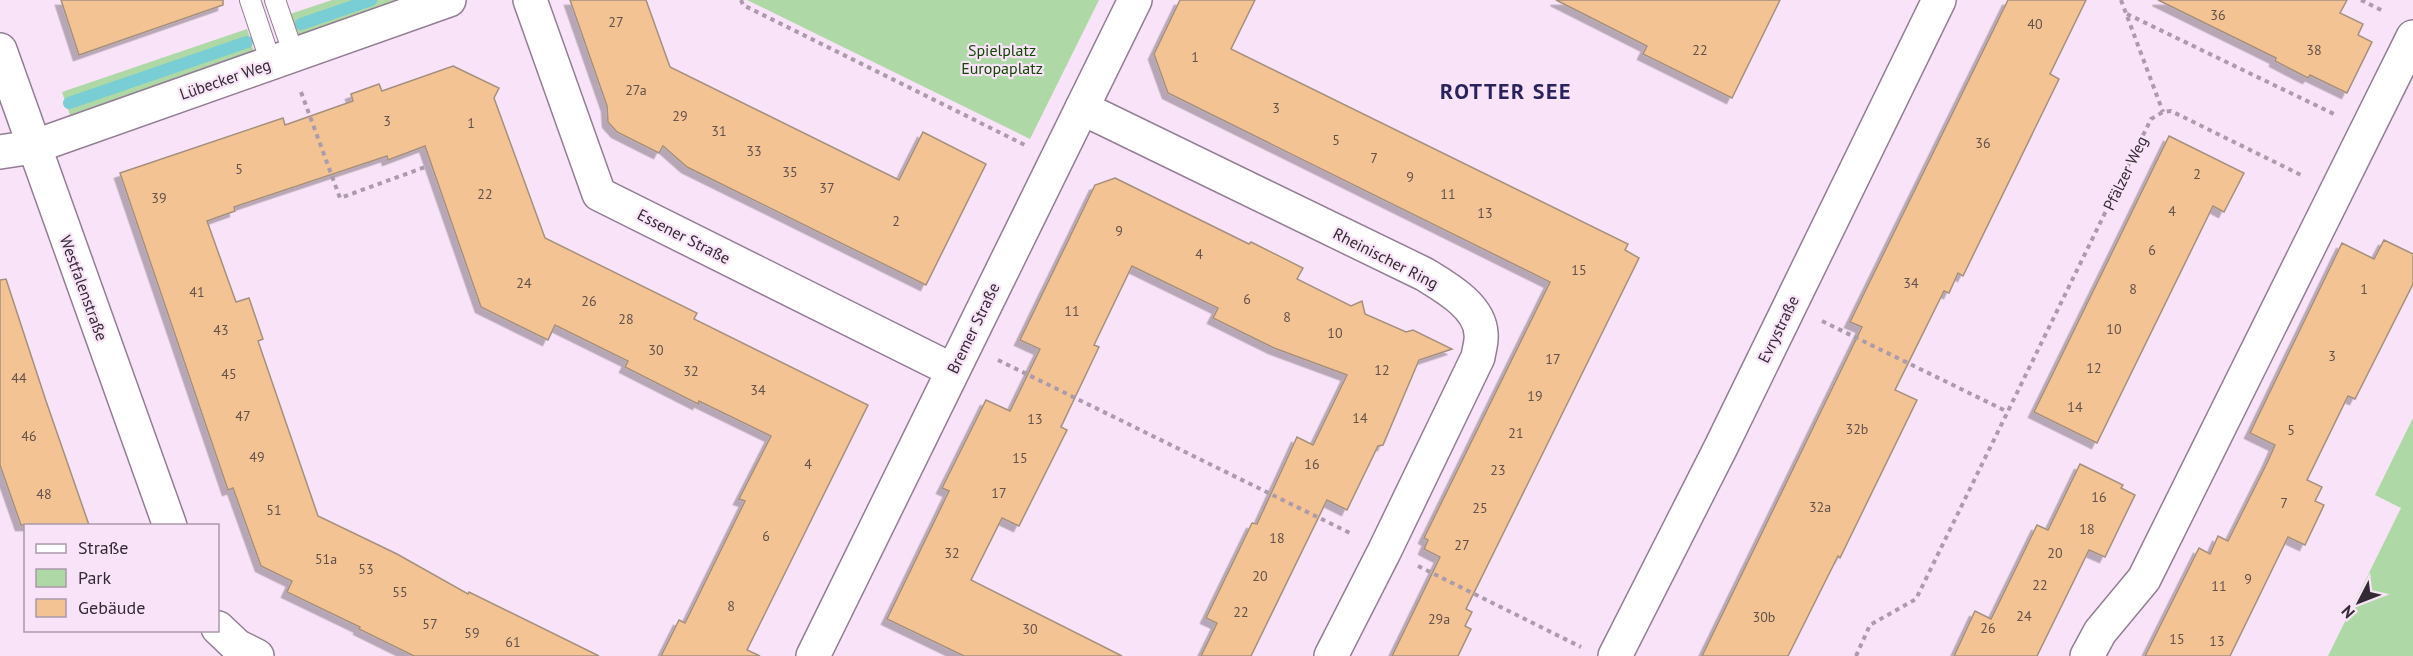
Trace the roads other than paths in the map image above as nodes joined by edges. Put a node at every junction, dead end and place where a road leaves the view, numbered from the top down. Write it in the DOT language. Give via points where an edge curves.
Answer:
graph roads {
  1 [pos="250,0"];
  2 [pos="275,0"];
  3 [pos="449,0"];
  4 [pos="531,0"];
  5 [pos="1135,0"];
  6 [pos="1939,0"];
  7 [pos="2413,38"];
  8 [pos="0,50"];
  9 [pos="285,58"];
  10 [pos="1082,108"];
  11 [pos="33,147"];
  12 [pos="0,152"];
  13 [pos="959,357"];
  14 [pos="170,524"];
  15 [pos="821,653"];
  16 [pos="1602,653"];
  17 [pos="1331,656"];
  18 [pos="2087,656"];
  1 -- 9 [label="lane"];
  2 -- 9 [label="lane"];
  3 -- 9 [label="street, Lübecker Weg"];
  4 -- 13 [label="street, Essener Straße" via="599,194"];
  5 -- 10 [label="street, Bremer Straße"];
  6 -- 16 [label="street, Evrystraße" via="1721,447"];
  7 -- 18 [label="street" via="2144,579 2100,632"];
  8 -- 11 [label="street, Westfalenstraße"];
  9 -- 11 [label="street, Lübecker Weg"];
  10 -- 13 [label="street, Bremer Straße"];
  10 -- 17 [label="street, Rheinischer Ring" via="1424,274 1451,291 1475,315 1482,333 1478,357"];
  11 -- 12 [label="street, Lübecker Weg"];
  11 -- 14 [label="street, Westfalenstraße"];
  13 -- 15 [label="street, Bremer Straße"];
}
